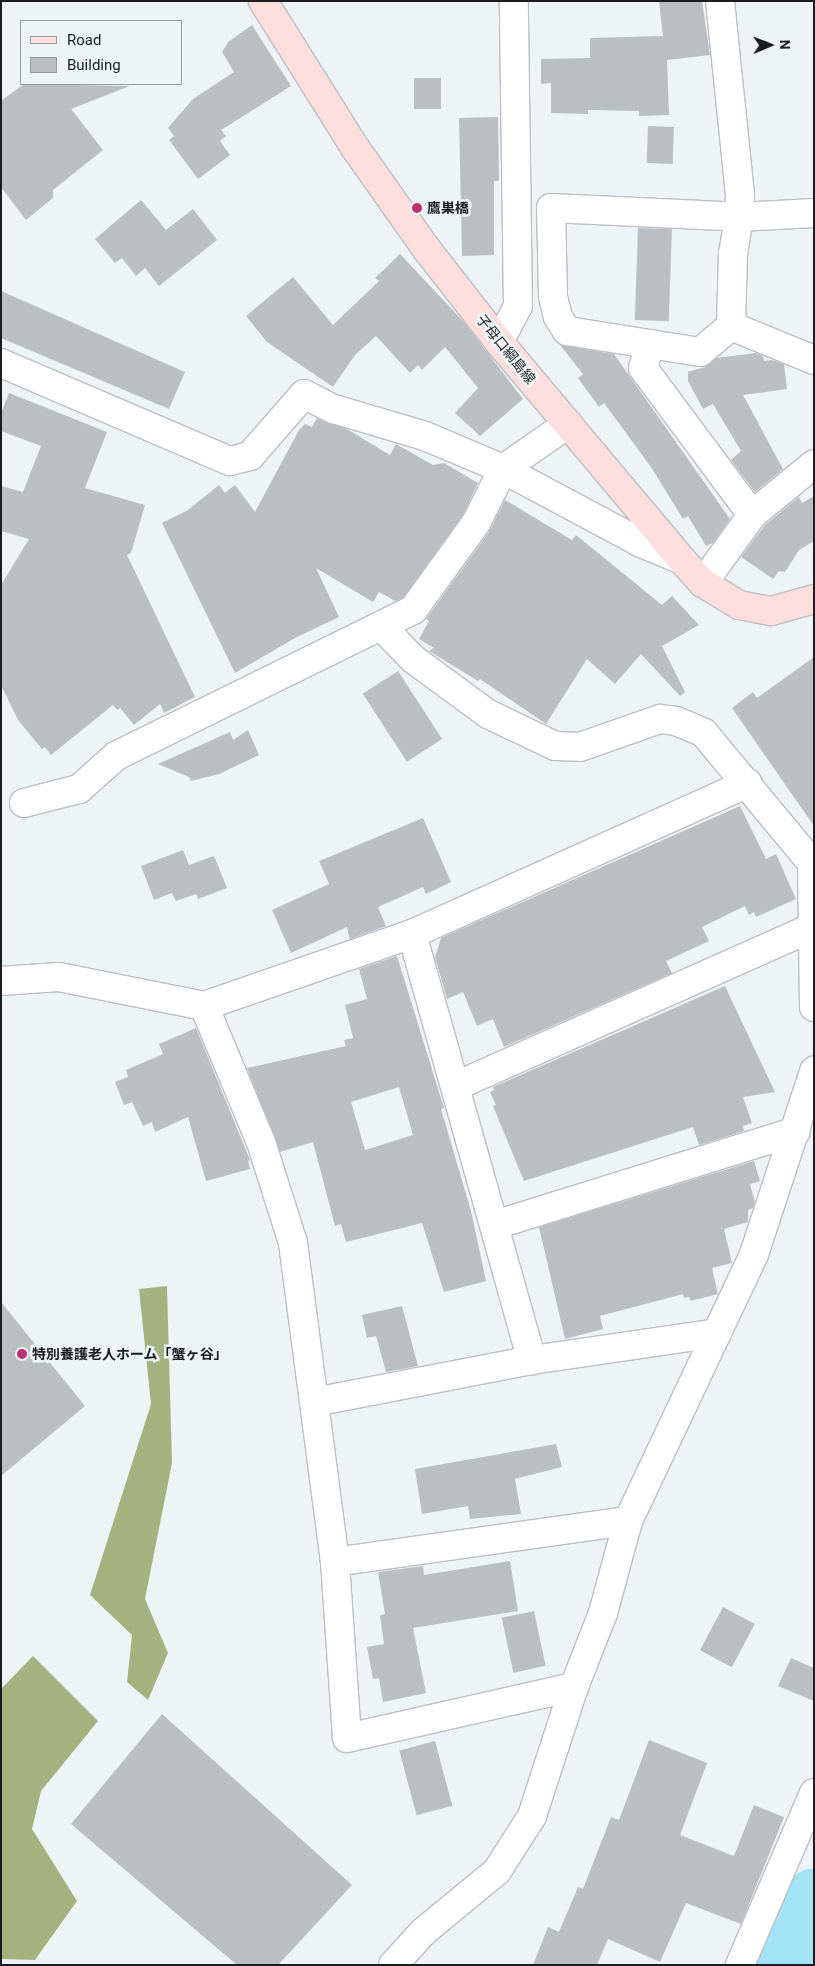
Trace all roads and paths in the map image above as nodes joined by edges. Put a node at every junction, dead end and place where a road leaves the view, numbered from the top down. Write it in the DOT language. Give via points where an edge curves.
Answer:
graph roads {
  1 [pos="263,1"];
  2 [pos="514,1"];
  3 [pos="720,1"];
  4 [pos="814,213"];
  5 [pos="739,217"];
  6 [pos="730,326"];
  7 [pos="500,342"];
  8 [pos="650,344"];
  9 [pos="814,360"];
  10 [pos="1,363"];
  11 [pos="568,424"];
  12 [pos="814,464"];
  13 [pos="503,470"];
  14 [pos="752,515"];
  15 [pos="682,560"];
  16 [pos="703,583"];
  17 [pos="814,599"];
  18 [pos="382,628"];
  19 [pos="748,783"];
  20 [pos="24,803"];
  21 [pos="813,927"];
  22 [pos="412,934"];
  23 [pos="1,981"];
  24 [pos="204,1006"];
  25 [pos="814,1007"];
  26 [pos="814,1071"];
  27 [pos="456,1086"];
  28 [pos="796,1131"];
  29 [pos="495,1224"];
  30 [pos="717,1333"];
  31 [pos="532,1360"];
  32 [pos="314,1402"];
  33 [pos="628,1521"];
  34 [pos="334,1562"];
  35 [pos="574,1687"];
  36 [pos="814,1794"];
  37 [pos="393,1965"];
  38 [pos="740,1965"];
  1 -- 7 [label="main road, 子母口綱島線" via="356,149 428,251"];
  2 -- 7 [label="street" via="518,306"];
  3 -- 5 [label="street" via="735,133"];
  4 -- 5 [label="street"];
  5 -- 6 [label="street" via="733,253"];
  5 -- 8 [label="street" via="551,208 553,297 558,317 567,331"];
  6 -- 8 [label="street" via="700,352"];
  6 -- 9 [label="street"];
  7 -- 11 [label="main road, 子母口綱島線"];
  8 -- 14 [label="street" via="643,368"];
  10 -- 13 [label="street" via="230,461 250,456 304,394 334,409 425,436"];
  11 -- 13 [label="street"];
  11 -- 15 [label="main road, 子母口綱島線"];
  12 -- 14 [label="street"];
  13 -- 15 [label="street" via="639,542"];
  13 -- 18 [label="street" via="476,523 438,580 413,610"];
  14 -- 16 [label="street"];
  15 -- 16 [label="main road, 子母口綱島線"];
  16 -- 17 [label="main road, 子母口綱島線" via="722,597 754,609 788,608"];
  18 -- 19 [label="street" via="413,659 488,714 555,746 580,747 660,719 676,721 704,733"];
  18 -- 20 [label="street" via="116,756 79,789"];
  19 -- 21 [label="street" via="812,862"];
  19 -- 22 [label="street"];
  21 -- 25 [label="street"];
  21 -- 27 [label="street"];
  22 -- 24 [label="street"];
  22 -- 27 [label="street"];
  23 -- 24 [label="street" via="59,977"];
  24 -- 32 [label="street" via="261,1142 293,1243"];
  26 -- 28 [label="street"];
  27 -- 29 [label="street"];
  28 -- 29 [label="street"];
  28 -- 30 [label="street" via="754,1254"];
  29 -- 31 [label="street"];
  30 -- 31 [label="street"];
  30 -- 33 [label="street"];
  31 -- 32 [label="street"];
  32 -- 34 [label="street"];
  33 -- 34 [label="street"];
  33 -- 35 [label="street" via="603,1613"];
  34 -- 35 [label="street" via="348,1738"];
  35 -- 37 [label="street" via="532,1816 497,1871 423,1932"];
  36 -- 38 [label="street"];
}
